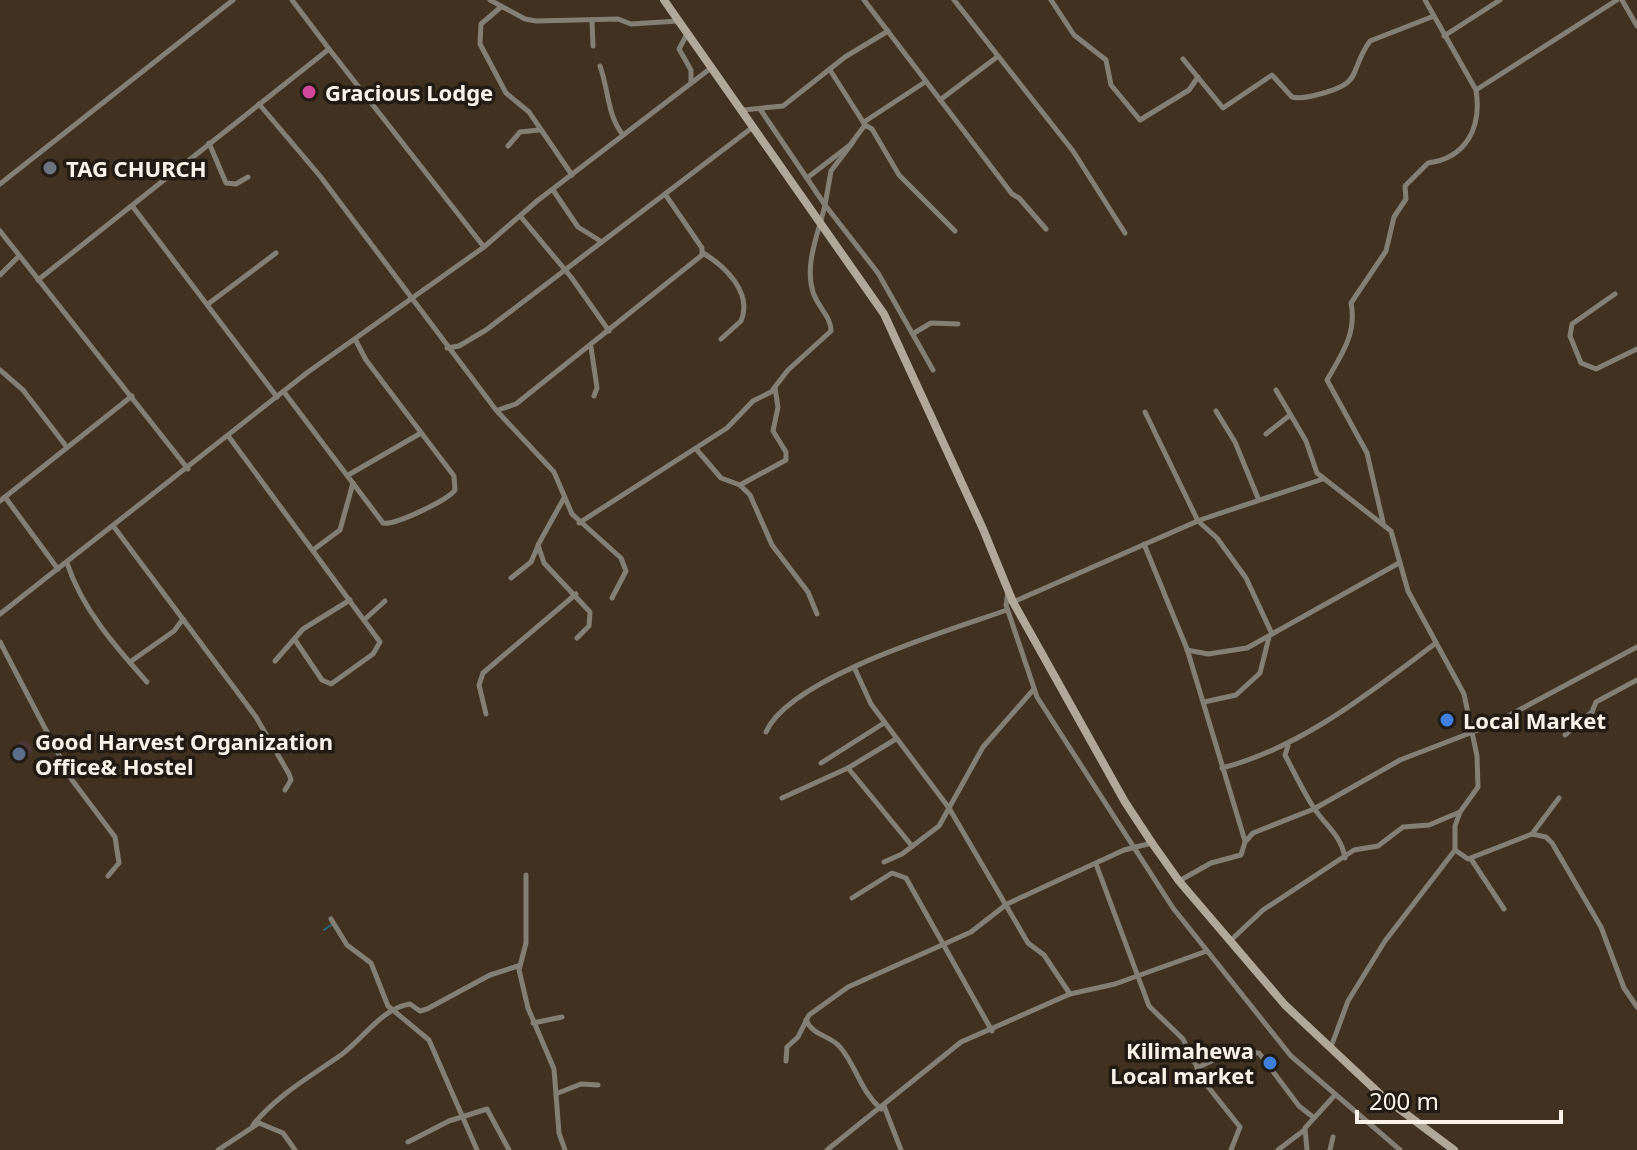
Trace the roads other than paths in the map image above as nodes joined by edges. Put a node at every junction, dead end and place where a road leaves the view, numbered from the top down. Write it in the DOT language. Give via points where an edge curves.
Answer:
graph roads {
  1 [pos="233,0"];
  2 [pos="292,0"];
  3 [pos="490,0"];
  4 [pos="664,0"];
  5 [pos="864,0"];
  6 [pos="954,0"];
  7 [pos="1051,0"];
  8 [pos="1425,0"];
  9 [pos="1500,0"];
  10 [pos="1620,0"];
  11 [pos="501,7"];
  12 [pos="1434,16"];
  13 [pos="592,21"];
  14 [pos="678,21"];
  15 [pos="1637,26"];
  16 [pos="888,31"];
  17 [pos="688,34"];
  18 [pos="1444,36"];
  19 [pos="593,46"];
  20 [pos="329,49"];
  21 [pos="997,57"];
  22 [pos="1183,59"];
  23 [pos="600,66"];
  24 [pos="712,67"];
  25 [pos="830,70"];
  26 [pos="1198,77"];
  27 [pos="925,82"];
  28 [pos="691,83"];
  29 [pos="1476,90"];
  30 [pos="940,100"];
  31 [pos="259,104"];
  32 [pos="760,109"];
  33 [pos="743,110"];
  34 [pos="865,124"];
  35 [pos="753,127"];
  36 [pos="540,130"];
  37 [pos="623,135"];
  38 [pos="853,142"];
  39 [pos="209,143"];
  40 [pos="508,146"];
  41 [pos="572,175"];
  42 [pos="248,177"];
  43 [pos="807,178"];
  44 [pos="0,184"];
  45 [pos="553,190"];
  46 [pos="665,194"];
  47 [pos="825,205"];
  48 [pos="133,207"];
  49 [pos="521,217"];
  50 [pos="820,226"];
  51 [pos="1046,229"];
  52 [pos="0,231"];
  53 [pos="955,231"];
  54 [pos="1125,233"];
  55 [pos="602,242"];
  56 [pos="484,247"];
  57 [pos="276,253"];
  58 [pos="703,253"];
  59 [pos="19,256"];
  60 [pos="564,271"];
  61 [pos="0,275"];
  62 [pos="38,280"];
  63 [pos="1615,294"];
  64 [pos="414,298"];
  65 [pos="208,304"];
  66 [pos="958,324"];
  67 [pos="609,331"];
  68 [pos="914,333"];
  69 [pos="355,339"];
  70 [pos="721,339"];
  71 [pos="591,346"];
  72 [pos="446,348"];
  73 [pos="1637,349"];
  74 [pos="0,370"];
  75 [pos="933,370"];
  76 [pos="776,387"];
  77 [pos="1276,390"];
  78 [pos="284,392"];
  79 [pos="132,396"];
  80 [pos="594,396"];
  81 [pos="277,397"];
  82 [pos="496,410"];
  83 [pos="1216,411"];
  84 [pos="1145,412"];
  85 [pos="1290,415"];
  86 [pos="421,433"];
  87 [pos="1266,434"];
  88 [pos="229,437"];
  89 [pos="66,446"];
  90 [pos="697,450"];
  91 [pos="188,469"];
  92 [pos="350,474"];
  93 [pos="1323,479"];
  94 [pos="353,481"];
  95 [pos="740,485"];
  96 [pos="0,487"];
  97 [pos="4,498"];
  98 [pos="564,498"];
  99 [pos="1258,498"];
  100 [pos="1198,521"];
  101 [pos="1383,522"];
  102 [pos="579,523"];
  103 [pos="114,527"];
  104 [pos="1144,544"];
  105 [pos="538,545"];
  106 [pos="313,550"];
  107 [pos="67,563"];
  108 [pos="1399,563"];
  109 [pos="58,569"];
  110 [pos="511,578"];
  111 [pos="576,594"];
  112 [pos="612,598"];
  113 [pos="350,600"];
  114 [pos="385,601"];
  115 [pos="1010,606"];
  116 [pos="0,614"];
  117 [pos="817,614"];
  118 [pos="183,619"];
  119 [pos="364,620"];
  120 [pos="1270,635"];
  121 [pos="577,638"];
  122 [pos="295,640"];
  123 [pos="0,642"];
  124 [pos="1436,643"];
  125 [pos="1637,647"];
  126 [pos="1187,649"];
  127 [pos="275,661"];
  128 [pos="130,662"];
  129 [pos="854,667"];
  130 [pos="1637,680"];
  131 [pos="147,682"];
  132 [pos="1034,689"];
  133 [pos="1204,702"];
  134 [pos="486,714"];
  135 [pos="884,723"];
  136 [pos="766,732"];
  137 [pos="1471,733"];
  138 [pos="1565,735"];
  139 [pos="896,739"];
  140 [pos="1288,745"];
  141 [pos="821,763"];
  142 [pos="848,768"];
  143 [pos="1222,768"];
  144 [pos="285,790"];
  145 [pos="782,798"];
  146 [pos="1559,798"];
  147 [pos="949,808"];
  148 [pos="1314,809"];
  149 [pos="1460,812"];
  150 [pos="1532,834"];
  151 [pos="1245,842"];
  152 [pos="1152,843"];
  153 [pos="912,846"];
  154 [pos="1135,847"];
  155 [pos="1455,850"];
  156 [pos="1346,858"];
  157 [pos="1471,859"];
  158 [pos="884,862"];
  159 [pos="1096,864"];
  160 [pos="526,875"];
  161 [pos="108,876"];
  162 [pos="1179,881"];
  163 [pos="852,898"];
  164 [pos="1007,904"];
  165 [pos="1504,909"];
  166 [pos="331,919"];
  167 [pos="1230,941"];
  168 [pos="942,943"];
  169 [pos="1207,951"];
  170 [pos="518,966"];
  171 [pos="1139,974"];
  172 [pos="1070,994"];
  173 [pos="1637,1007"];
  174 [pos="392,1011"];
  175 [pos="562,1017"];
  176 [pos="805,1019"];
  177 [pos="533,1023"];
  178 [pos="992,1031"];
  179 [pos="1330,1048"];
  180 [pos="786,1061"];
  181 [pos="1197,1068"];
  182 [pos="598,1085"];
  183 [pos="558,1093"];
  184 [pos="1335,1095"];
  185 [pos="882,1108"];
  186 [pos="463,1117"];
  187 [pos="1313,1117"];
  188 [pos="253,1125"];
  189 [pos="1304,1130"];
  190 [pos="1333,1137"];
  191 [pos="408,1142"];
  192 [pos="218,1150"];
  193 [pos="295,1150"];
  194 [pos="477,1150"];
  195 [pos="509,1150"];
  196 [pos="565,1150"];
  197 [pos="827,1150"];
  198 [pos="901,1150"];
  199 [pos="1231,1150"];
  200 [pos="1278,1150"];
  201 [pos="1307,1150"];
  202 [pos="1330,1150"];
  203 [pos="1400,1150"];
  204 [pos="1454,1150"];
  1 -- 44 [label="street"];
  2 -- 20 [label="street"];
  3 -- 11 [label="street"];
  4 -- 14 [label="main road"];
  5 -- 16 [label="street"];
  6 -- 21 [label="street"];
  7 -- 26 [label="street" via="1074,35 1106,60 1111,85 1140,120 1189,90"];
  8 -- 12 [label="street"];
  9 -- 18 [label="street"];
  10 -- 15 [label="street"];
  10 -- 29 [label="street"];
  11 -- 13 [label="street" via="525,19"];
  11 -- 36 [label="street" via="481,24 480,44 506,93 529,112"];
  12 -- 18 [label="street"];
  12 -- 26 [label="street" via="1370,41 1357,72 1340,89 1297,99 1272,75 1224,108"];
  13 -- 14 [label="street"];
  13 -- 19 [label="street"];
  14 -- 17 [label="main road"];
  16 -- 25 [label="street"];
  16 -- 27 [label="street"];
  17 -- 24 [label="main road"];
  17 -- 28 [label="street" via="679,46 691,70"];
  18 -- 29 [label="street"];
  20 -- 31 [label="street"];
  20 -- 56 [label="street"];
  21 -- 30 [label="street"];
  21 -- 54 [label="street" via="1073,151"];
  22 -- 26 [label="street"];
  23 -- 37 [label="street" via="611,100 611,121"];
  24 -- 28 [label="street"];
  24 -- 33 [label="main road"];
  25 -- 32 [label="street" via="783,106"];
  25 -- 34 [label="street"];
  27 -- 30 [label="street"];
  27 -- 34 [label="street"];
  28 -- 37 [label="street"];
  29 -- 101 [label="street" via="1478,109 1463,148 1445,162 1428,163 1405,186 1406,199 1394,217 1386,251 1351,303 1355,320 1341,360 1327,380 1367,453"];
  30 -- 51 [label="street" via="1012,194"];
  31 -- 39 [label="street"];
  31 -- 64 [label="street"];
  32 -- 33 [label="street"];
  32 -- 43 [label="street"];
  33 -- 35 [label="main road"];
  34 -- 38 [label="street"];
  34 -- 53 [label="street" via="899,175"];
  35 -- 46 [label="street"];
  35 -- 50 [label="main road"];
  36 -- 40 [label="street" via="520,132"];
  36 -- 41 [label="street"];
  37 -- 41 [label="street"];
  38 -- 43 [label="street"];
  38 -- 47 [label="street" via="829,176"];
  39 -- 42 [label="street" via="226,183"];
  39 -- 48 [label="street"];
  41 -- 45 [label="street"];
  43 -- 47 [label="street"];
  45 -- 49 [label="street"];
  45 -- 55 [label="street" via="578,227"];
  46 -- 55 [label="street"];
  46 -- 58 [label="street"];
  47 -- 50 [label="street"];
  47 -- 68 [label="street" via="871,263"];
  48 -- 62 [label="street"];
  48 -- 65 [label="street"];
  49 -- 56 [label="street"];
  49 -- 60 [label="street"];
  50 -- 76 [label="street" via="811,256 812,288 831,331"];
  50 -- 115 [label="main road" via="884,314"];
  52 -- 59 [label="street"];
  55 -- 60 [label="street"];
  56 -- 64 [label="street"];
  57 -- 65 [label="street"];
  58 -- 67 [label="street"];
  58 -- 70 [label="street" via="733,280 743,297 741,321"];
  59 -- 61 [label="street"];
  59 -- 62 [label="street"];
  60 -- 67 [label="street"];
  60 -- 72 [label="street" via="486,330"];
  62 -- 79 [label="street"];
  63 -- 73 [label="street" via="1572,324 1570,336 1581,363 1596,369"];
  64 -- 69 [label="street"];
  64 -- 72 [label="street"];
  65 -- 81 [label="street"];
  66 -- 68 [label="street" via="931,323"];
  67 -- 71 [label="street"];
  68 -- 75 [label="street"];
  69 -- 78 [label="street"];
  69 -- 86 [label="street"];
  71 -- 80 [label="street"];
  71 -- 82 [label="street" via="516,404"];
  72 -- 82 [label="street"];
  74 -- 89 [label="street" via="15,381"];
  76 -- 90 [label="street"];
  76 -- 95 [label="street" via="773,431 786,460"];
  77 -- 85 [label="street"];
  78 -- 81 [label="street"];
  78 -- 92 [label="street"];
  79 -- 89 [label="street"];
  79 -- 91 [label="street"];
  81 -- 88 [label="street"];
  82 -- 98 [label="street" via="548,464"];
  83 -- 99 [label="street"];
  84 -- 100 [label="street"];
  85 -- 87 [label="street"];
  85 -- 93 [label="street"];
  86 -- 92 [label="street"];
  86 -- 94 [label="street" via="454,476 455,490 448,499 389,525"];
  88 -- 91 [label="street"];
  88 -- 106 [label="street"];
  89 -- 97 [label="street"];
  90 -- 95 [label="street" via="721,478"];
  90 -- 102 [label="street"];
  91 -- 103 [label="street"];
  92 -- 94 [label="street"];
  93 -- 99 [label="street"];
  93 -- 101 [label="street"];
  94 -- 106 [label="street" via="340,530"];
  95 -- 117 [label="street"];
  96 -- 97 [label="street"];
  97 -- 109 [label="street"];
  98 -- 102 [label="street"];
  98 -- 105 [label="street"];
  99 -- 100 [label="street"];
  100 -- 104 [label="street"];
  100 -- 120 [label="street" via="1246,578"];
  101 -- 108 [label="street" via="1395,539"];
  102 -- 112 [label="street" via="624,562 626,571"];
  103 -- 107 [label="street"];
  103 -- 118 [label="street"];
  104 -- 115 [label="street"];
  104 -- 126 [label="street"];
  105 -- 110 [label="street" via="531,562"];
  105 -- 111 [label="street" via="544,563"];
  106 -- 113 [label="street"];
  107 -- 109 [label="street"];
  107 -- 128 [label="street" via="74,585"];
  108 -- 120 [label="street"];
  108 -- 124 [label="street"];
  109 -- 116 [label="street"];
  111 -- 121 [label="street" via="591,617"];
  111 -- 134 [label="street" via="483,673 479,685"];
  113 -- 119 [label="street"];
  113 -- 122 [label="street" via="309,624"];
  114 -- 119 [label="street"];
  115 -- 129 [label="street"];
  115 -- 132 [label="street"];
  115 -- 152 [label="main road"];
  118 -- 128 [label="street"];
  118 -- 144 [label="street" via="264,729 289,774"];
  119 -- 122 [label="street" via="378,637 377,648 331,684 322,680"];
  120 -- 126 [label="street" via="1247,648 1215,654"];
  120 -- 133 [label="street" via="1260,673 1236,695"];
  122 -- 127 [label="street"];
  123 -- 161 [label="street" via="72,780 117,842 119,863"];
  124 -- 137 [label="street" via="1464,694"];
  124 -- 140 [label="street"];
  125 -- 137 [label="street"];
  126 -- 133 [label="street"];
  128 -- 131 [label="street"];
  129 -- 135 [label="street"];
  129 -- 136 [label="street" via="802,695"];
  130 -- 138 [label="street" via="1599,700"];
  132 -- 147 [label="street" via="983,747"];
  132 -- 154 [label="street"];
  133 -- 143 [label="street"];
  135 -- 139 [label="street"];
  135 -- 141 [label="street"];
  137 -- 148 [label="street" via="1375,771"];
  137 -- 149 [label="street" via="1478,787"];
  139 -- 142 [label="street"];
  139 -- 147 [label="street"];
  140 -- 143 [label="street"];
  140 -- 148 [label="street" via="1285,755"];
  142 -- 145 [label="street"];
  142 -- 153 [label="street"];
  143 -- 151 [label="street"];
  146 -- 150 [label="street"];
  147 -- 153 [label="street" via="939,826"];
  147 -- 164 [label="street"];
  148 -- 151 [label="street" via="1253,833"];
  148 -- 156 [label="street" via="1342,841"];
  149 -- 155 [label="street"];
  149 -- 156 [label="street" via="1429,825 1403,827 1382,844 1354,850"];
  150 -- 157 [label="street"];
  150 -- 173 [label="street" via="1552,843 1606,936 1613,963"];
  151 -- 162 [label="street" via="1241,855 1211,863"];
  152 -- 154 [label="street"];
  152 -- 162 [label="main road"];
  153 -- 158 [label="street"];
  154 -- 159 [label="street"];
  154 -- 169 [label="street"];
  155 -- 157 [label="street"];
  155 -- 179 [label="street" via="1385,941 1348,1001"];
  156 -- 167 [label="street" via="1263,910"];
  157 -- 165 [label="street"];
  159 -- 164 [label="street"];
  159 -- 171 [label="street"];
  160 -- 170 [label="street" via="526,943"];
  162 -- 167 [label="main road"];
  163 -- 168 [label="street" via="883,877 902,875"];
  164 -- 168 [label="street" via="971,932"];
  164 -- 172 [label="street" via="1028,943 1044,955"];
  166 -- 174 [label="street" via="347,945 371,963"];
  167 -- 179 [label="main road"];
  168 -- 176 [label="street" via="848,987"];
  168 -- 178 [label="street"];
  169 -- 171 [label="street"];
  169 -- 184 [label="street" via="1291,1056"];
  170 -- 174 [label="street" via="427,1009 410,1004"];
  170 -- 177 [label="street"];
  171 -- 172 [label="street"];
  171 -- 181 [label="street" via="1149,1006 1183,1039"];
  172 -- 178 [label="street"];
  174 -- 186 [label="street" via="429,1040"];
  174 -- 188 [label="street" via="269,1106"];
  175 -- 177 [label="street"];
  176 -- 180 [label="street" via="787,1047"];
  176 -- 185 [label="street" via="814,1032 840,1047 860,1087"];
  177 -- 183 [label="street" via="552,1062"];
  178 -- 185 [label="street" via="961,1042"];
  179 -- 204 [label="main road" via="1382,1096"];
  181 -- 187 [label="street" via="1234,1050 1259,1053"];
  181 -- 199 [label="street" via="1240,1127"];
  182 -- 183 [label="street" via="581,1084"];
  183 -- 196 [label="street"];
  184 -- 187 [label="street"];
  184 -- 203 [label="street"];
  185 -- 197 [label="street"];
  185 -- 198 [label="street"];
  186 -- 191 [label="street"];
  186 -- 194 [label="street"];
  186 -- 195 [label="street" via="490,1110"];
  187 -- 189 [label="street"];
  188 -- 192 [label="street"];
  188 -- 193 [label="street" via="278,1129"];
  189 -- 200 [label="street"];
  189 -- 201 [label="street"];
  190 -- 202 [label="street"];
}
